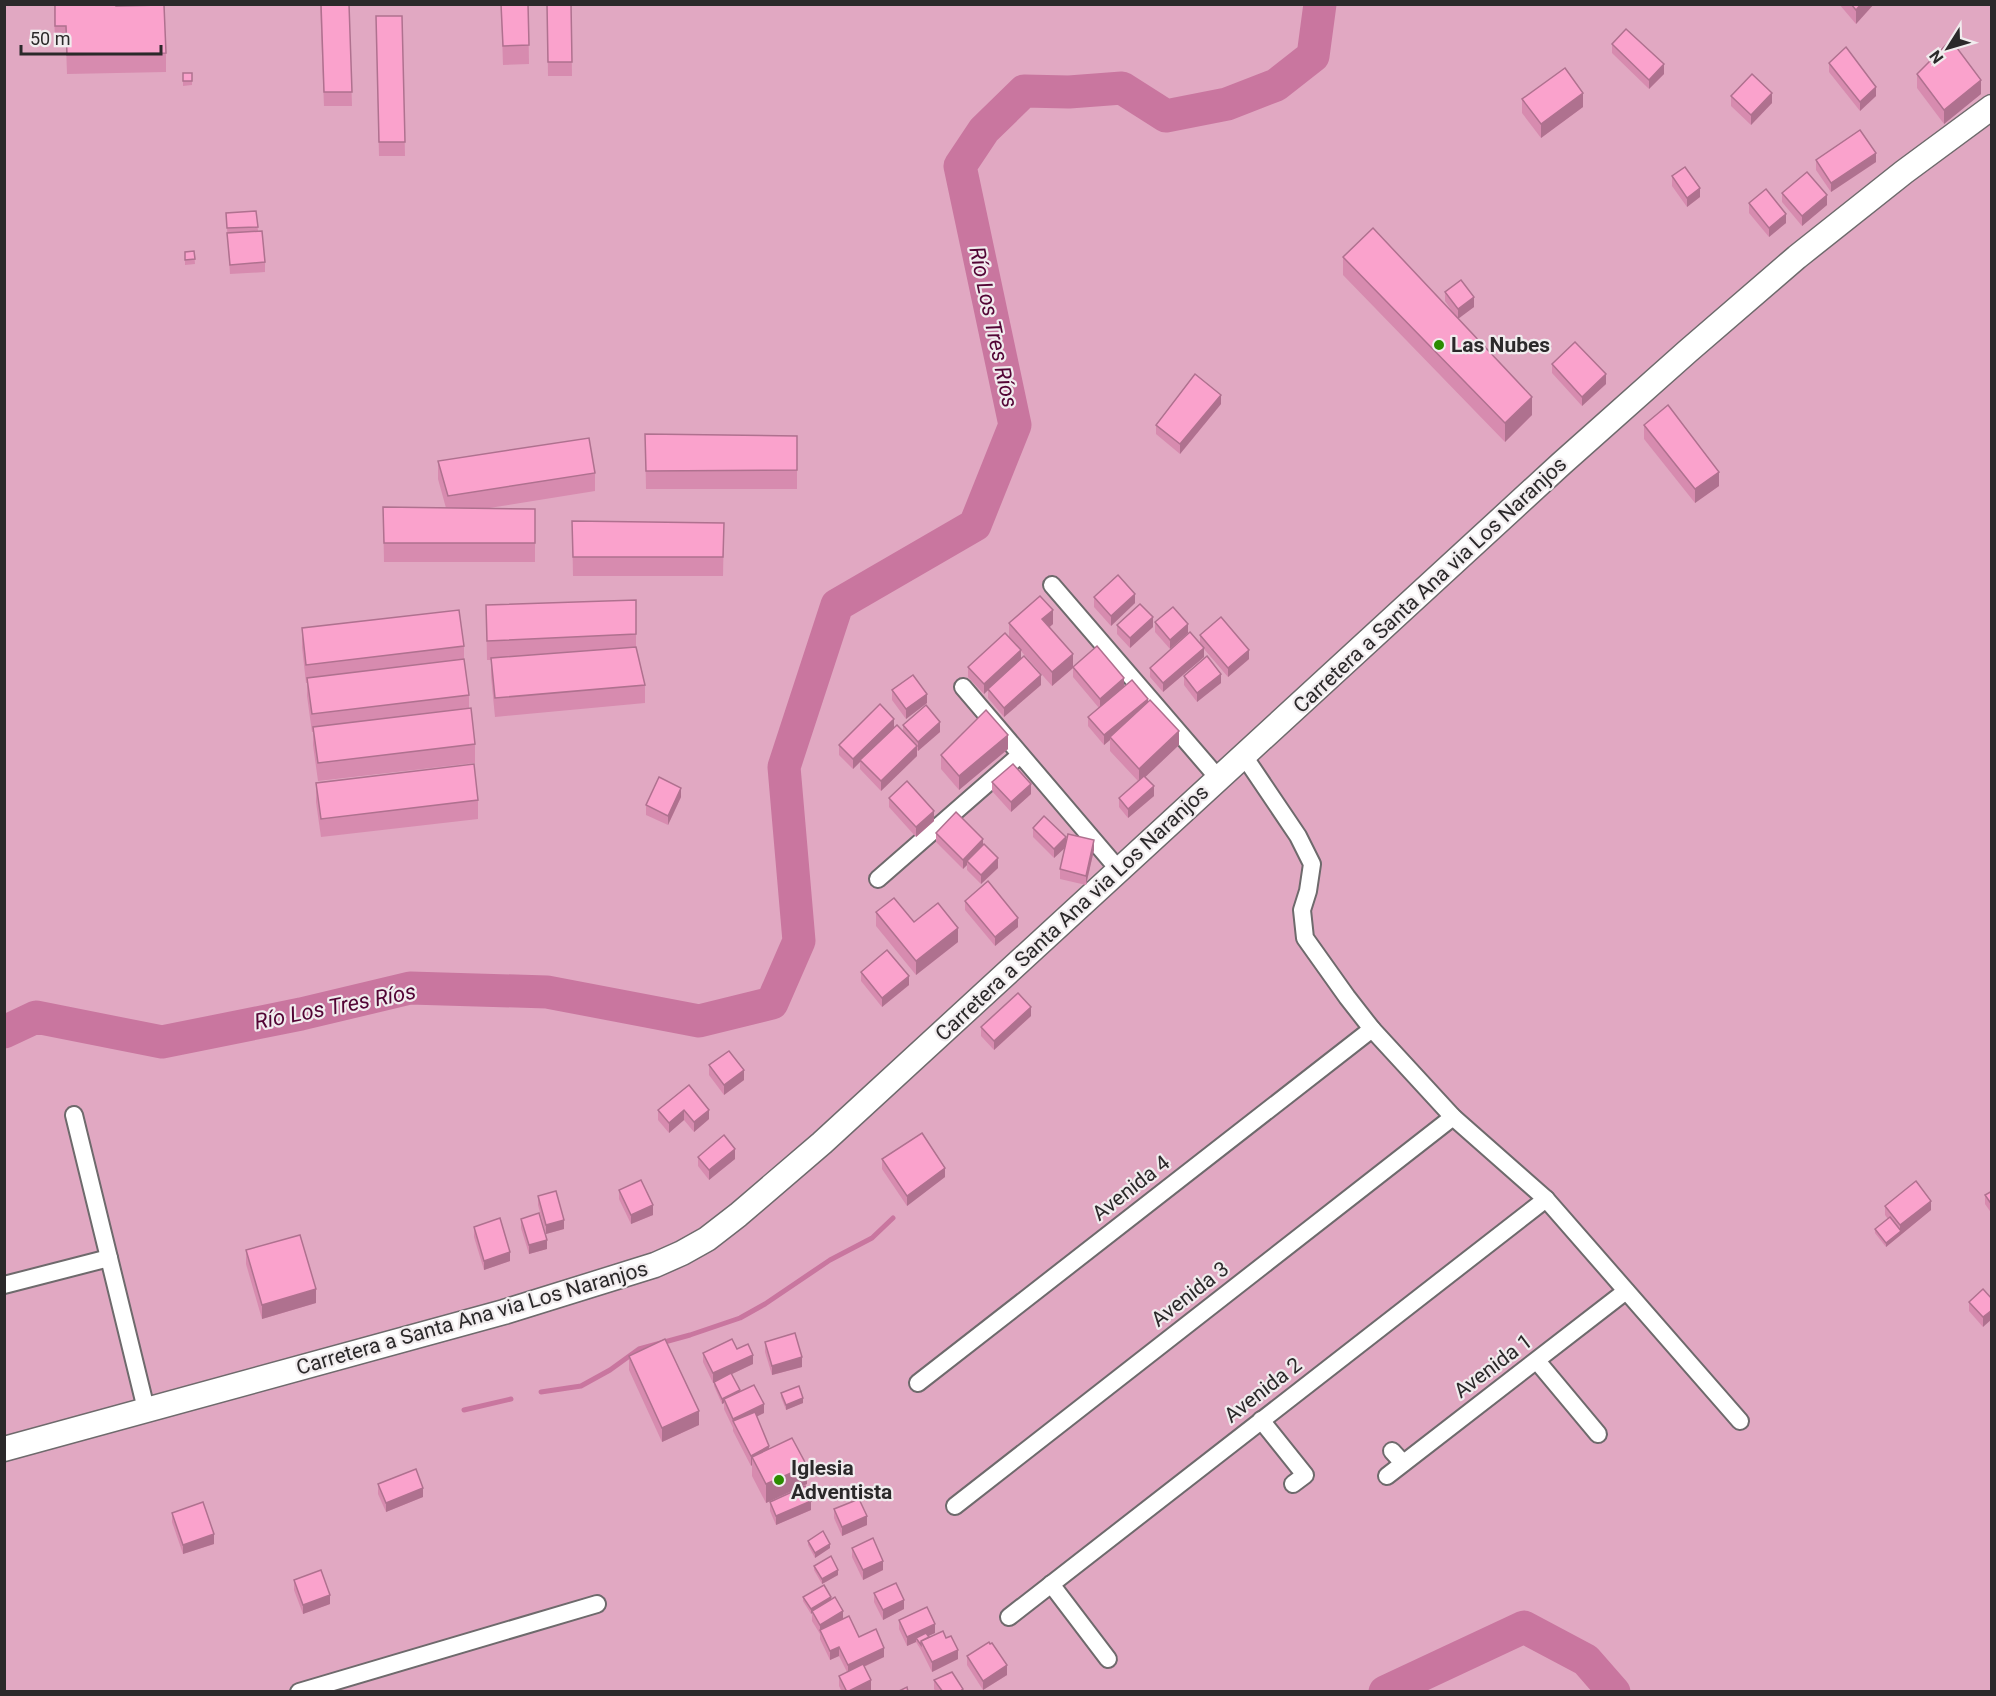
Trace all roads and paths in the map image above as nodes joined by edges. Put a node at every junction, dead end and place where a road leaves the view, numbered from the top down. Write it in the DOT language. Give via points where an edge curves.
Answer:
graph roads {
  1 [pos="1992,107"];
  2 [pos="1052,585"];
  3 [pos="963,687"];
  4 [pos="1020,755"];
  5 [pos="1244,756"];
  6 [pos="1219,779"];
  7 [pos="1119,870"];
  8 [pos="878,879"];
  9 [pos="1372,1029"];
  10 [pos="74,1115"];
  11 [pos="1453,1117"];
  12 [pos="1546,1199"];
  13 [pos="109,1258"];
  14 [pos="4,1285"];
  15 [pos="1626,1291"];
  16 [pos="1537,1361"];
  17 [pos="918,1383"];
  18 [pos="146,1409"];
  19 [pos="1261,1420"];
  20 [pos="1740,1421"];
  21 [pos="1598,1434"];
  22 [pos="4,1449"];
  23 [pos="1387,1476"];
  24 [pos="1299,1480"];
  25 [pos="955,1506"];
  26 [pos="1051,1584"];
  27 [pos="597,1604"];
  28 [pos="1009,1617"];
  29 [pos="1108,1659"];
  30 [pos="299,1692"];
  1 -- 5 [label="main road, Carretera a Santa Ana via Los Naranjos" via="1797,257 1688,351"];
  2 -- 6 [label="street"];
  3 -- 4 [label="street"];
  4 -- 7 [label="street"];
  4 -- 8 [label="street"];
  5 -- 6 [label="main road, Carretera a Santa Ana via Los Naranjos"];
  5 -- 9 [label="street" via="1298,836 1312,864 1302,910 1305,938"];
  6 -- 7 [label="main road, Carretera a Santa Ana via Los Naranjos"];
  7 -- 18 [label="main road, Carretera a Santa Ana via Los Naranjos" via="797,1166 707,1239 682,1253 504,1312"];
  9 -- 11 [label="street"];
  9 -- 17 [label="street, Avenida 4"];
  10 -- 13 [label="street"];
  11 -- 12 [label="street"];
  11 -- 25 [label="street, Avenida 3"];
  12 -- 15 [label="street"];
  12 -- 19 [label="street, Avenida 2"];
  13 -- 14 [label="street"];
  13 -- 18 [label="street"];
  15 -- 16 [label="street, Avenida 1"];
  15 -- 20 [label="street"];
  16 -- 21 [label="street" via="1579,1422"];
  16 -- 23 [label="street, Avenida 1" via="1398,1457"];
  18 -- 22 [label="main road, Carretera a Santa Ana via Los Naranjos"];
  19 -- 24 [label="street"];
  19 -- 26 [label="street, Avenida 2"];
  26 -- 28 [label="street, Avenida 2"];
  26 -- 29 [label="street"];
  27 -- 30 [label="street"];
}
